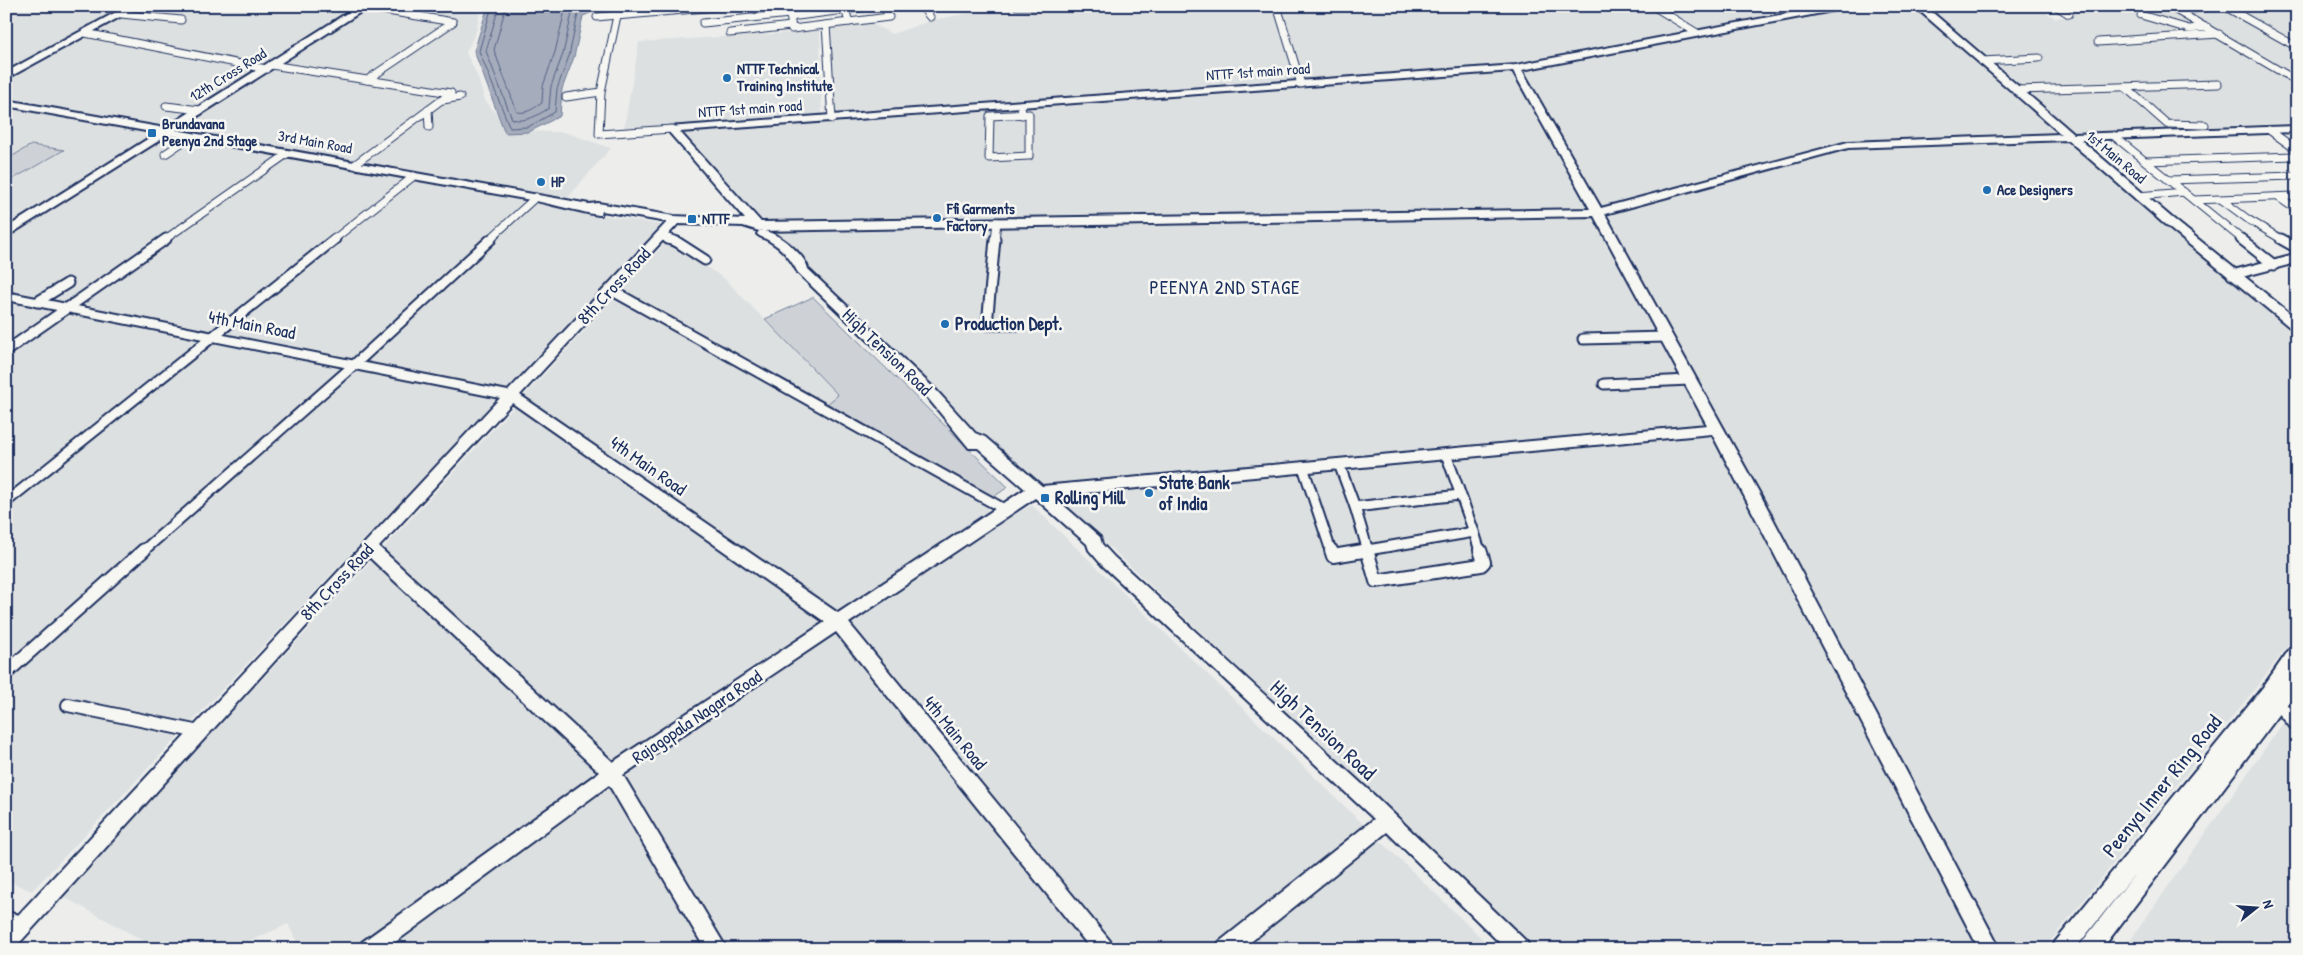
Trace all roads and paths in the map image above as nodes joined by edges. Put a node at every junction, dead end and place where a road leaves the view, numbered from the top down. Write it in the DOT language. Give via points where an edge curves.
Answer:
graph roads {
  1 [pos="135,6"];
  2 [pos="619,6"];
  3 [pos="728,6"];
  4 [pos="875,6"];
  5 [pos="884,6"];
  6 [pos="921,6"];
  7 [pos="1017,6"];
  8 [pos="1047,6"];
  9 [pos="1276,6"];
  10 [pos="1653,6"];
  11 [pos="1843,6"];
  12 [pos="1919,6"];
  13 [pos="2056,6"];
  14 [pos="2169,6"];
  15 [pos="2219,6"];
  16 [pos="2224,6"];
  17 [pos="365,7"];
  18 [pos="845,8"];
  19 [pos="2177,11"];
  20 [pos="789,12"];
  21 [pos="121,14"];
  22 [pos="2070,14"];
  23 [pos="616,15"];
  24 [pos="2141,15"];
  25 [pos="596,16"];
  26 [pos="930,17"];
  27 [pos="181,20"];
  28 [pos="849,22"];
  29 [pos="703,23"];
  30 [pos="826,25"];
  31 [pos="791,26"];
  32 [pos="2207,27"];
  33 [pos="730,33"];
  34 [pos="85,34"];
  35 [pos="1697,34"];
  36 [pos="2219,34"];
  37 [pos="2098,42"];
  38 [pos="2297,47"];
  39 [pos="2039,58"];
  40 [pos="1982,61"];
  41 [pos="269,67"];
  42 [pos="1516,68"];
  43 [pos="6,76"];
  44 [pos="367,80"];
  45 [pos="2297,81"];
  46 [pos="1301,84"];
  47 [pos="2218,84"];
  48 [pos="2124,87"];
  49 [pos="2015,90"];
  50 [pos="601,92"];
  51 [pos="460,97"];
  52 [pos="566,97"];
  53 [pos="440,101"];
  54 [pos="6,103"];
  55 [pos="166,106"];
  56 [pos="200,110"];
  57 [pos="428,110"];
  58 [pos="1022,110"];
  59 [pos="832,119"];
  60 [pos="2205,125"];
  61 [pos="429,127"];
  62 [pos="672,129"];
  63 [pos="2297,129"];
  64 [pos="2269,130"];
  65 [pos="165,132"];
  66 [pos="2114,136"];
  67 [pos="190,137"];
  68 [pos="2069,138"];
  69 [pos="2297,150"];
  70 [pos="166,154"];
  71 [pos="287,154"];
  72 [pos="2297,156"];
  73 [pos="2146,161"];
  74 [pos="354,165"];
  75 [pos="414,176"];
  76 [pos="2297,176"];
  77 [pos="2169,180"];
  78 [pos="2184,192"];
  79 [pos="2138,196"];
  80 [pos="2297,196"];
  81 [pos="536,197"];
  82 [pos="2278,197"];
  83 [pos="2194,200"];
  84 [pos="2222,200"];
  85 [pos="589,208"];
  86 [pos="2297,210"];
  87 [pos="1599,212"];
  88 [pos="997,222"];
  89 [pos="672,224"];
  90 [pos="756,228"];
  91 [pos="6,233"];
  92 [pos="660,236"];
  93 [pos="2297,248"];
  94 [pos="2297,258"];
  95 [pos="705,260"];
  96 [pos="2274,264"];
  97 [pos="2232,275"];
  98 [pos="68,283"];
  99 [pos="611,290"];
  100 [pos="6,296"];
  101 [pos="38,302"];
  102 [pos="68,308"];
  103 [pos="1018,325"];
  104 [pos="2297,326"];
  105 [pos="1666,336"];
  106 [pos="210,337"];
  107 [pos="1583,339"];
  108 [pos="6,351"];
  109 [pos="354,365"];
  110 [pos="1689,380"];
  111 [pos="1604,384"];
  112 [pos="511,396"];
  113 [pos="1715,429"];
  114 [pos="1446,454"];
  115 [pos="1339,464"];
  116 [pos="1303,467"];
  117 [pos="1034,492"];
  118 [pos="1460,495"];
  119 [pos="6,502"];
  120 [pos="1355,507"];
  121 [pos="1004,510"];
  122 [pos="1474,532"];
  123 [pos="369,547"];
  124 [pos="1368,551"];
  125 [pos="839,623"];
  126 [pos="2297,652"];
  127 [pos="6,673"];
  128 [pos="2297,678"];
  129 [pos="2278,703"];
  130 [pos="68,705"];
  131 [pos="2297,726"];
  132 [pos="198,732"];
  133 [pos="612,773"];
  134 [pos="1387,820"];
  135 [pos="15,920"];
  136 [pos="6,943"];
  137 [pos="6,948"];
  138 [pos="11,949"];
  139 [pos="369,949"];
  140 [pos="717,949"];
  141 [pos="1104,949"];
  142 [pos="1226,949"];
  143 [pos="1520,949"];
  144 [pos="1990,949"];
  145 [pos="2062,949"];
  146 [pos="2089,949"];
  1 -- 21 [label="street"];
  2 -- 23 [label="street"];
  3 -- 23 [label="street"];
  4 -- 18 [label="street"];
  5 -- 28 [label="street" via="889,17"];
  6 -- 26 [label="street"];
  7 -- 8 [label="street"];
  9 -- 46 [label="street"];
  10 -- 35 [label="street"];
  11 -- 35 [label="street, NTTF 1st main road"];
  12 -- 40 [label="street, 1st Main Road"];
  13 -- 22 [label="street"];
  14 -- 19 [label="street"];
  15 -- 19 [label="street"];
  16 -- 38 [label="street"];
  17 -- 41 [label="street, 12th Cross Road"];
  17 -- 44 [label="street" via="452,22"];
  18 -- 20 [label="street"];
  18 -- 28 [label="street"];
  19 -- 32 [label="street"];
  20 -- 29 [label="street"];
  20 -- 31 [label="street"];
  21 -- 27 [label="street"];
  21 -- 34 [label="street"];
  23 -- 25 [label="street"];
  23 -- 50 [label="street"];
  24 -- 32 [label="street" via="2189,29"];
  28 -- 30 [label="street"];
  30 -- 31 [label="street" via="792,29"];
  30 -- 59 [label="street"];
  31 -- 33 [label="street"];
  32 -- 36 [label="street"];
  34 -- 41 [label="street"];
  34 -- 43 [label="street"];
  35 -- 42 [label="street, NTTF 1st main road"];
  36 -- 37 [label="street"];
  36 -- 45 [label="street"];
  39 -- 40 [label="street"];
  40 -- 49 [label="street, 1st Main Road"];
  41 -- 44 [label="street"];
  41 -- 56 [label="street, 12th Cross Road"];
  42 -- 46 [label="street, NTTF 1st main road"];
  42 -- 87 [label="street"];
  44 -- 53 [label="street" via="451,92"];
  46 -- 58 [label="street, NTTF 1st main road"];
  47 -- 48 [label="street"];
  48 -- 49 [label="street"];
  48 -- 60 [label="street" via="2167,124"];
  49 -- 68 [label="street, 1st Main Road"];
  50 -- 52 [label="street"];
  50 -- 62 [label="street" via="598,134"];
  51 -- 53 [label="street"];
  53 -- 57 [label="street"];
  54 -- 65 [label="street, 3rd Main Road"];
  55 -- 56 [label="street"];
  56 -- 65 [label="street, 12th Cross Road"];
  57 -- 61 [label="street"];
  57 -- 74 [label="street"];
  58 -- 58 [label="street" via="990,116 989,158 1030,156 1029,114"];
  58 -- 59 [label="street, NTTF 1st main road"];
  59 -- 62 [label="street, NTTF 1st main road"];
  62 -- 90 [label="street, High Tension Road"];
  63 -- 64 [label="street"];
  64 -- 66 [label="street"];
  64 -- 69 [label="street"];
  65 -- 67 [label="street, 3rd Main Road"];
  65 -- 91 [label="street, 12th Cross Road"];
  66 -- 68 [label="street"];
  66 -- 73 [label="street"];
  67 -- 70 [label="street"];
  67 -- 71 [label="street, 3rd Main Road"];
  68 -- 79 [label="street, 1st Main Road"];
  68 -- 87 [label="street" via="1848,145"];
  71 -- 74 [label="street, 3rd Main Road"];
  71 -- 102 [label="street"];
  72 -- 73 [label="street"];
  73 -- 77 [label="street"];
  74 -- 75 [label="street, 3rd Main Road"];
  75 -- 81 [label="street, 3rd Main Road"];
  75 -- 106 [label="street"];
  76 -- 77 [label="street"];
  77 -- 78 [label="street"];
  78 -- 79 [label="street"];
  78 -- 83 [label="street"];
  79 -- 97 [label="street, 1st Main Road"];
  80 -- 82 [label="street"];
  81 -- 85 [label="street, 3rd Main Road"];
  81 -- 109 [label="street"];
  82 -- 84 [label="street"];
  82 -- 86 [label="street"];
  83 -- 84 [label="street"];
  83 -- 96 [label="street"];
  84 -- 93 [label="street"];
  85 -- 89 [label="street, 3rd Main Road" via="594,212"];
  85 -- 90 [label="street, 3rd Main Road" via="598,206 674,220 743,222"];
  87 -- 88 [label="street"];
  87 -- 105 [label="street"];
  88 -- 90 [label="street"];
  88 -- 103 [label="street" via="987,325"];
  89 -- 90 [label="street, 3rd Main Road"];
  89 -- 92 [label="street, 8th Cross Road"];
  90 -- 117 [label="street, High Tension Road" via="932,394 974,444 1012,481"];
  92 -- 95 [label="street" via="677,242"];
  92 -- 99 [label="street, 8th Cross Road"];
  94 -- 96 [label="street"];
  96 -- 97 [label="street"];
  97 -- 104 [label="street, 1st Main Road"];
  98 -- 101 [label="street"];
  99 -- 112 [label="street, 8th Cross Road"];
  99 -- 121 [label="street"];
  100 -- 101 [label="street, 4th Main Road"];
  101 -- 102 [label="street, 4th Main Road"];
  102 -- 106 [label="street, 4th Main Road"];
  102 -- 108 [label="street"];
  105 -- 107 [label="street"];
  105 -- 110 [label="street"];
  106 -- 109 [label="street, 4th Main Road"];
  106 -- 119 [label="street"];
  109 -- 112 [label="street, 4th Main Road"];
  109 -- 127 [label="street"];
  110 -- 111 [label="street"];
  110 -- 113 [label="street"];
  112 -- 123 [label="street, 8th Cross Road"];
  112 -- 125 [label="street, 4th Main Road"];
  113 -- 114 [label="street"];
  113 -- 144 [label="street"];
  114 -- 115 [label="street"];
  114 -- 118 [label="street"];
  115 -- 116 [label="street"];
  115 -- 120 [label="street"];
  116 -- 117 [label="street"];
  116 -- 124 [label="street" via="1333,556"];
  117 -- 121 [label="street, Rajagopala Nagara Road"];
  117 -- 134 [label="street, High Tension Road"];
  118 -- 120 [label="street"];
  118 -- 122 [label="street"];
  120 -- 124 [label="street"];
  121 -- 125 [label="street, Rajagopala Nagara Road"];
  122 -- 124 [label="street"];
  122 -- 124 [label="street" via="1484,562 1477,566 1376,581"];
  123 -- 132 [label="street, 8th Cross Road"];
  123 -- 133 [label="street"];
  125 -- 133 [label="street, Rajagopala Nagara Road"];
  125 -- 141 [label="street, 4th Main Road"];
  126 -- 145 [label="street, Peenya Inner Ring Road" via="2269,692"];
  128 -- 129 [label="street"];
  129 -- 131 [label="street"];
  129 -- 146 [label="street"];
  130 -- 132 [label="street"];
  132 -- 135 [label="street, 8th Cross Road"];
  133 -- 139 [label="street, Rajagopala Nagara Road"];
  133 -- 140 [label="street"];
  134 -- 142 [label="street"];
  134 -- 143 [label="street, High Tension Road"];
  135 -- 136 [label="street, 8th Cross Road"];
  137 -- 138 [label="street"];
}
